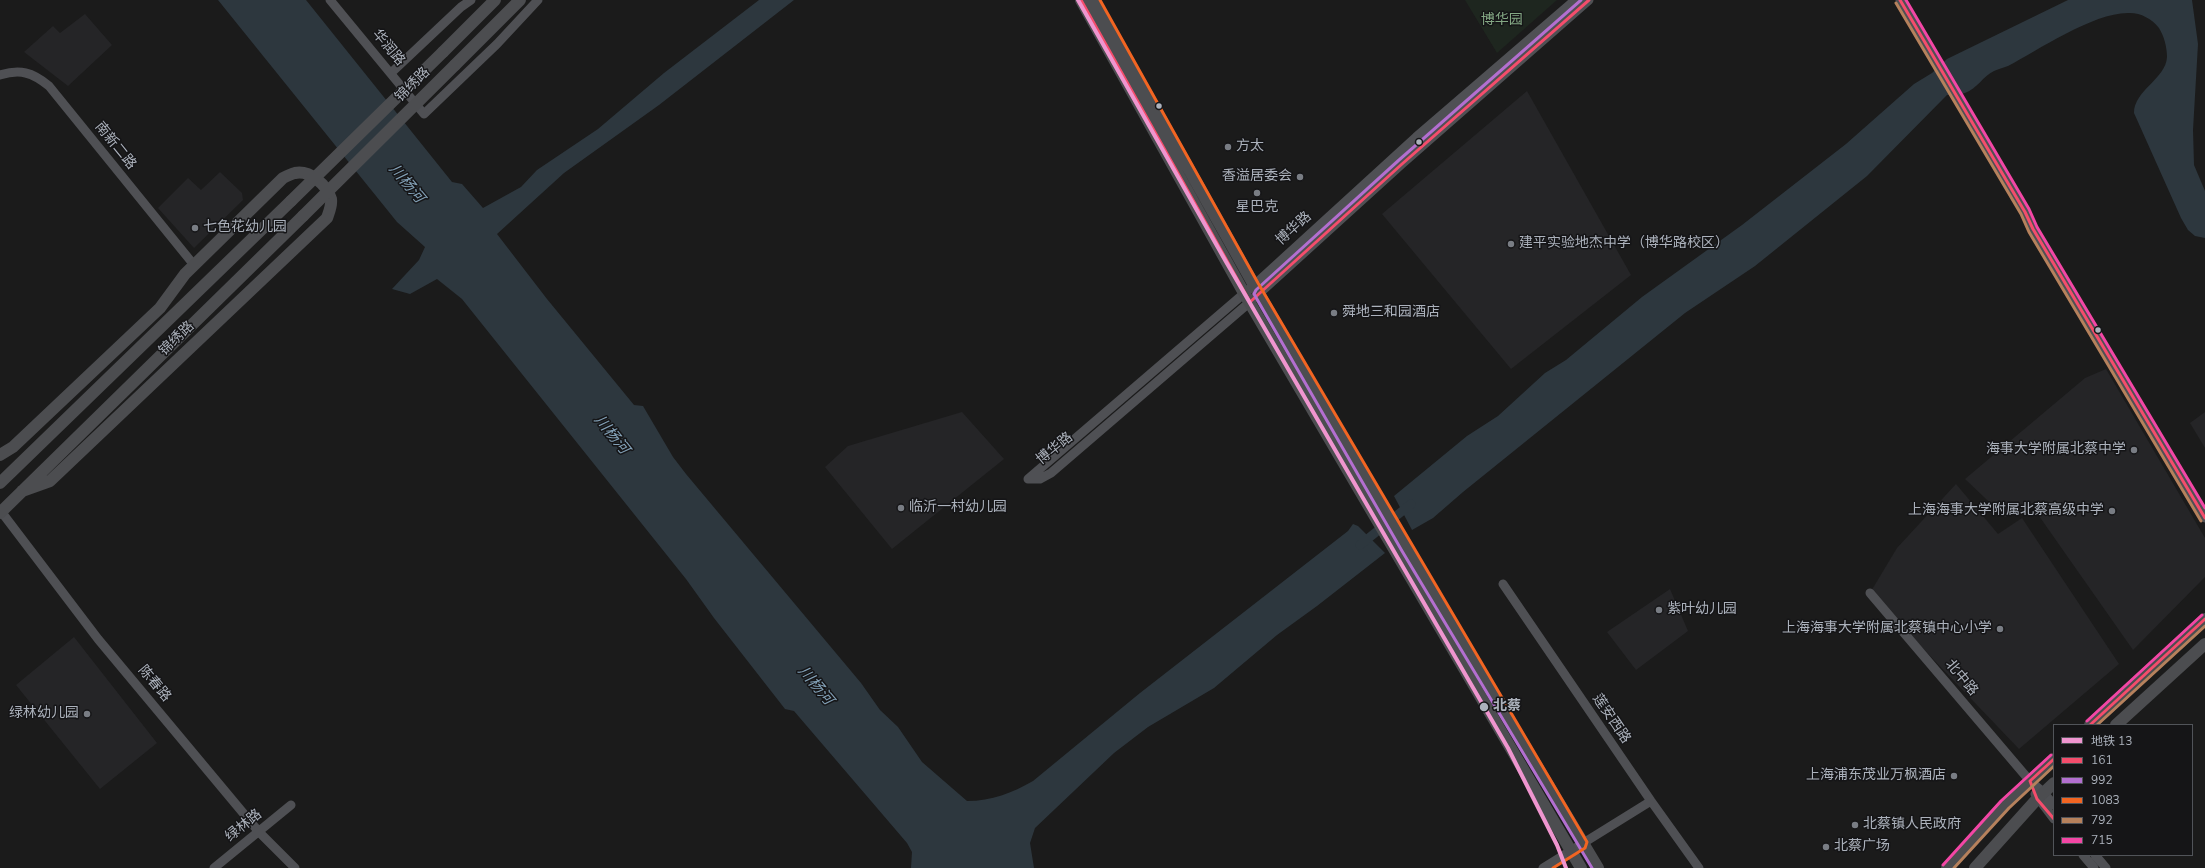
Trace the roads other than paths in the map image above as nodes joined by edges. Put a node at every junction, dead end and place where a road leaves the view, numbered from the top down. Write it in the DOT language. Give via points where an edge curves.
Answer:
graph roads {
  1 [pos="330,0"];
  2 [pos="472,0"];
  3 [pos="495,0"];
  4 [pos="520,0"];
  5 [pos="538,0"];
  6 [pos="1081,0"];
  7 [pos="1094,0"];
  8 [pos="1574,0"];
  9 [pos="1588,0"];
  10 [pos="1900,0"];
  11 [pos="391,73"];
  12 [pos="0,75"];
  13 [pos="194,265"];
  14 [pos="1256,289"];
  15 [pos="1247,297"];
  16 [pos="0,454"];
  17 [pos="0,483"];
  18 [pos="22,491"];
  19 [pos="1370,496"];
  20 [pos="0,512"];
  21 [pos="2205,518"];
  22 [pos="1402,551"];
  23 [pos="1503,584"];
  24 [pos="1870,593"];
  25 [pos="2205,619"];
  26 [pos="2205,644"];
  27 [pos="2091,724"];
  28 [pos="2117,724"];
  29 [pos="2053,760"];
  30 [pos="2030,781"];
  31 [pos="2053,783"];
  32 [pos="2040,796"];
  33 [pos="1650,801"];
  34 [pos="2053,804"];
  35 [pos="291,805"];
  36 [pos="2053,817"];
  37 [pos="259,832"];
  38 [pos="1582,844"];
  39 [pos="1571,851"];
  40 [pos="2084,856"];
  41 [pos="2096,856"];
  42 [pos="214,868"];
  43 [pos="295,868"];
  44 [pos="1543,868"];
  45 [pos="1581,868"];
  46 [pos="1598,868"];
  47 [pos="1699,868"];
  48 [pos="1947,868"];
  49 [pos="1975,868"];
  50 [pos="2094,868"];
  51 [pos="2106,868"];
  1 -- 11 [label="street, 华润路"];
  2 -- 11 [label="street" via="461,7"];
  3 -- 17 [label="main road, 锦绣路, bridge"];
  4 -- 18 [label="main road, 锦绣路, bridge"];
  5 -- 11 [label="street, 华润路" via="497,44 424,114"];
  6 -- 15 [label="main road"];
  7 -- 14 [label="main road"];
  8 -- 14 [label="street, 博华路" via="1416,137"];
  9 -- 14 [label="street, 博华路"];
  10 -- 21 [label="street" via="2026,212 2033,230 2092,331"];
  12 -- 13 [label="street, 南新二路" via="15,71 37,76 49,86"];
  13 -- 16 [label="main road, 锦绣路" via="160,308 13,447"];
  13 -- 18 [label="main road, 锦绣路" via="283,178 296,173 309,175 317,179 331,199 331,209 327,218 50,481"];
  14 -- 15 [label="street, 博华路"];
  14 -- 19 [label="main road"];
  15 -- 15 [label="street, 博华路" via="1028,479 1040,479 1051,473"];
  15 -- 19 [label="main road"];
  18 -- 20 [label="main road, 锦绣路"];
  19 -- 22 [label="main road"];
  20 -- 37 [label="street, 陈春路" via="98,639"];
  22 -- 38 [label="main road"];
  22 -- 39 [label="main road"];
  23 -- 33 [label="street, 莲安西路"];
  24 -- 30 [label="street, 北中路"];
  25 -- 27 [label="main road"];
  26 -- 28 [label="main road"];
  29 -- 30 [label="main road"];
  30 -- 32 [label="street, 北中路"];
  30 -- 48 [label="main road"];
  31 -- 32 [label="main road"];
  32 -- 34 [label="street, 北中路"];
  32 -- 36 [label="street, 北中路"];
  32 -- 49 [label="main road"];
  33 -- 38 [label="street"];
  33 -- 47 [label="street, 莲安西路"];
  35 -- 37 [label="street, 绿林路"];
  37 -- 42 [label="street, 绿林路"];
  37 -- 43 [label="street, 陈春路"];
  38 -- 39 [label="street"];
  38 -- 46 [label="main road"];
  39 -- 44 [label="street"];
  39 -- 45 [label="main road"];
  40 -- 50 [label="street"];
  41 -- 51 [label="street"];
}
